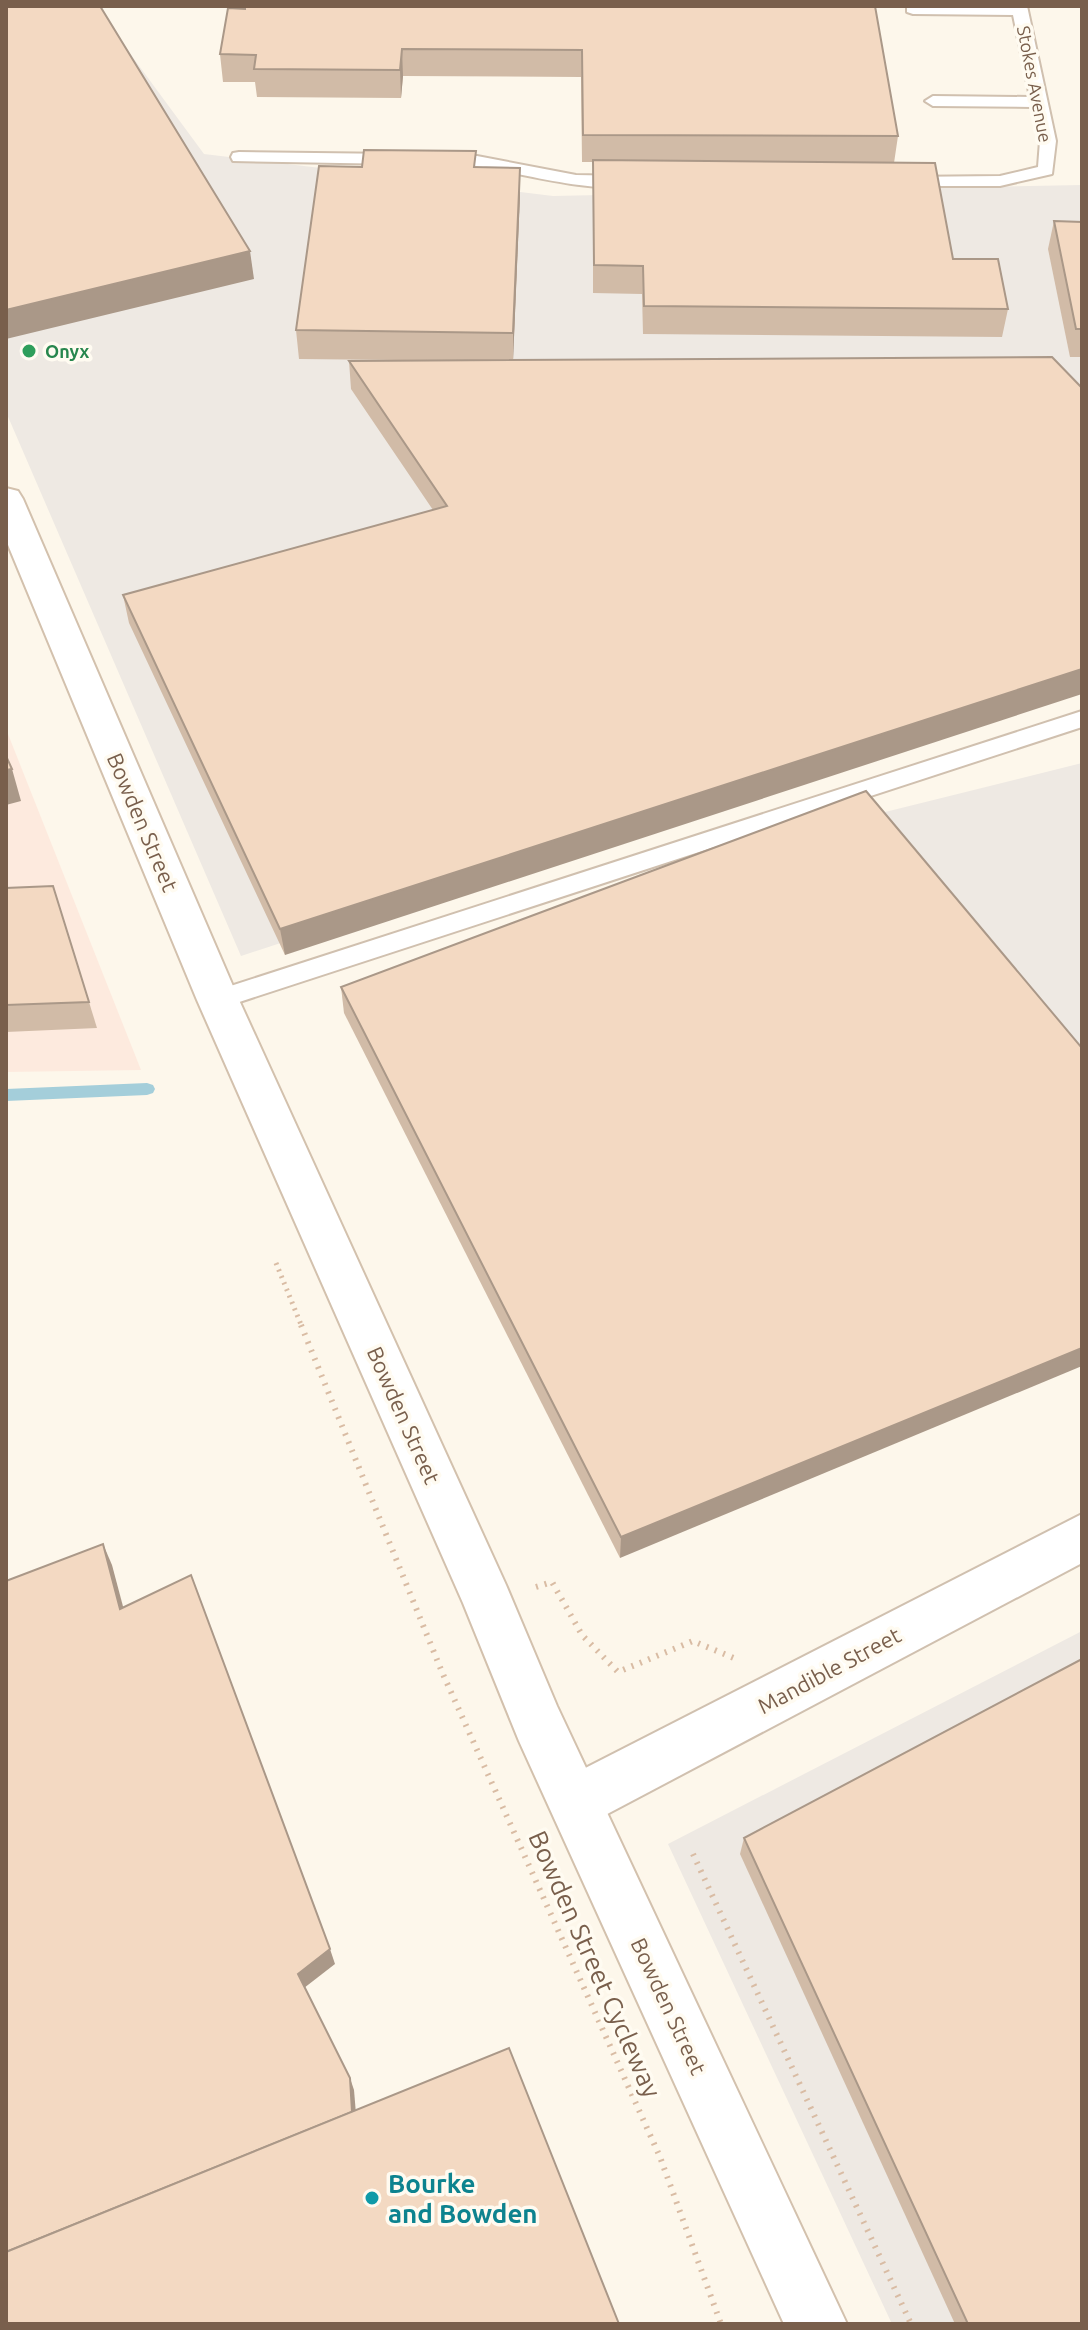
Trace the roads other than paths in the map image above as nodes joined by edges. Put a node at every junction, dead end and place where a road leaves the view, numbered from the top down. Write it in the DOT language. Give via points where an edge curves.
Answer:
graph roads {
  1 [pos="1020,8"];
  2 [pos="913,9"];
  3 [pos="933,101"];
  4 [pos="1040,102"];
  5 [pos="239,157"];
  6 [pos="639,181"];
  7 [pos="891,182"];
  8 [pos="6,499"];
  9 [pos="1082,719"];
  10 [pos="218,1000"];
  11 [pos="1082,1537"];
  12 [pos="575,1802"];
  13 [pos="816,2324"];
  1 -- 2 [label="lane"];
  1 -- 4 [label="lane, Stokes Avenue"];
  3 -- 4 [label="lane"];
  4 -- 7 [label="lane, Stokes Avenue" via="1048,141 1046,170 1000,181"];
  5 -- 6 [label="lane" via="477,161 576,180"];
  8 -- 10 [label="street, Bowden Street"];
  9 -- 10 [label="lane"];
  10 -- 12 [label="street, Bowden Street"];
  11 -- 12 [label="street, Mandible Street"];
  12 -- 13 [label="street, Bowden Street"];
}
